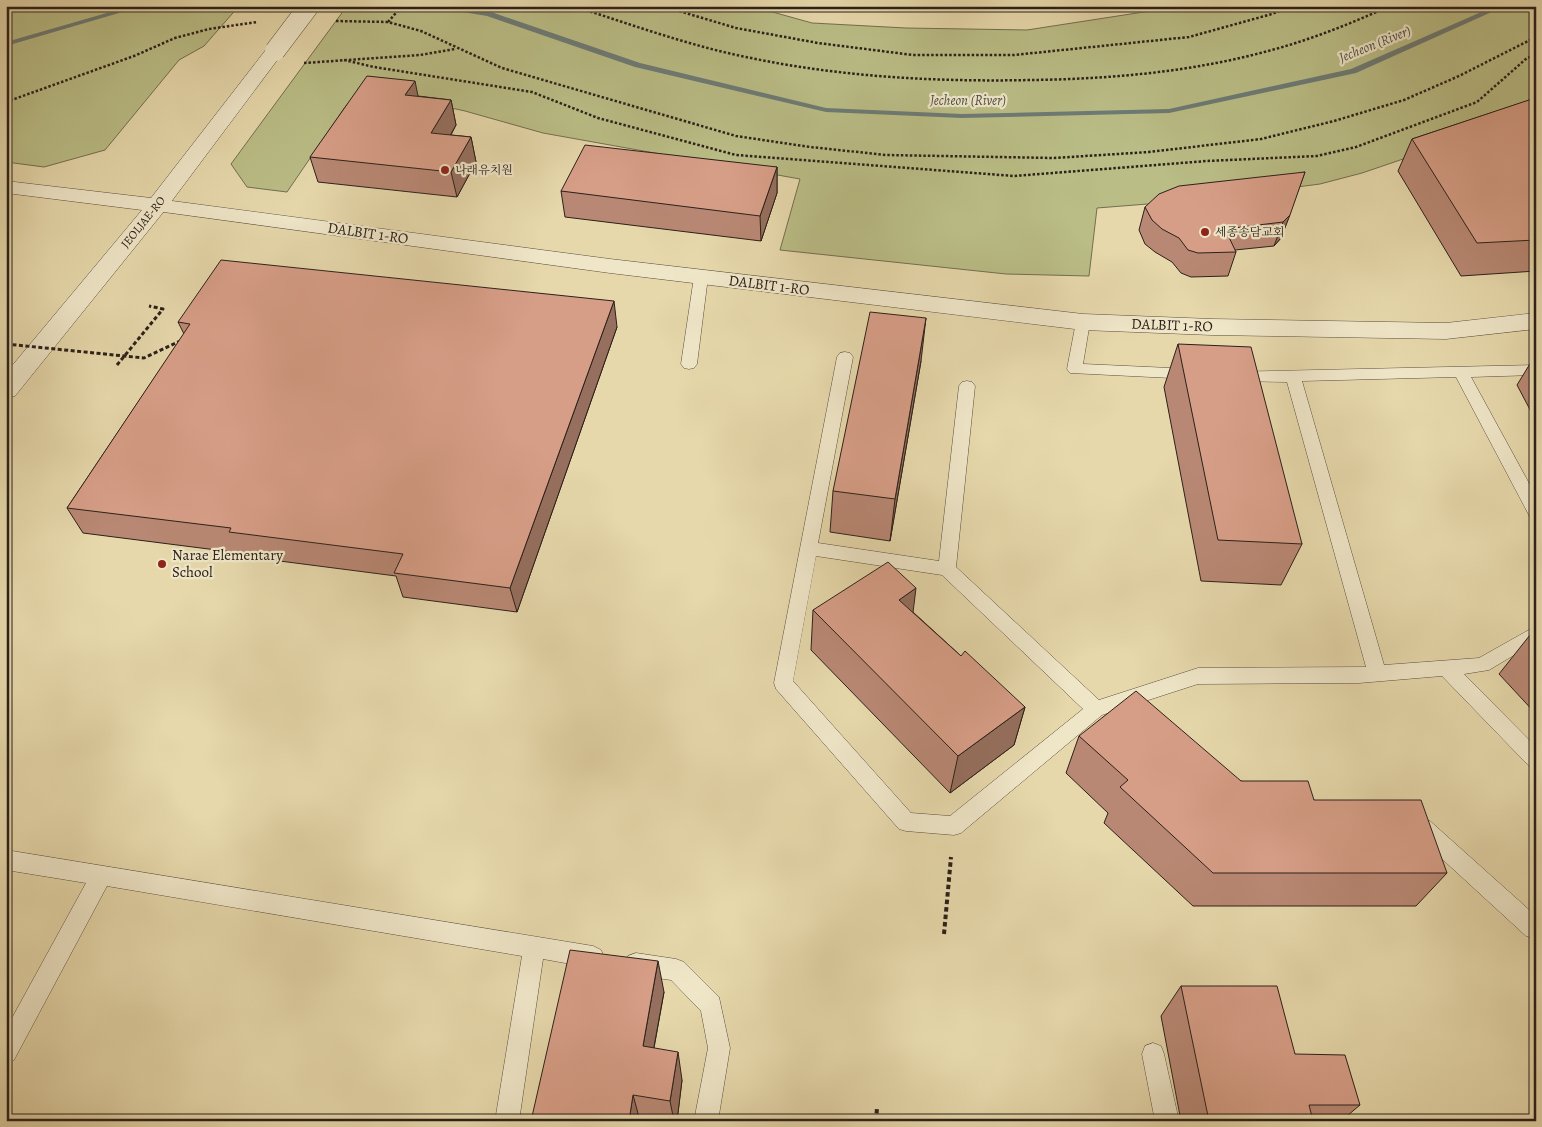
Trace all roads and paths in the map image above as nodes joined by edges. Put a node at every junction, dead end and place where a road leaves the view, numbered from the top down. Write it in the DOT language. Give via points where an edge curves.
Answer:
graph roads {
  1 [pos="27,6"];
  2 [pos="309,6"];
  3 [pos="402,6"];
  4 [pos="573,6"];
  5 [pos="662,6"];
  6 [pos="1290,6"];
  7 [pos="1390,6"];
  8 [pos="6,12"];
  9 [pos="334,21"];
  10 [pos="259,22"];
  11 [pos="388,22"];
  12 [pos="1536,37"];
  13 [pos="456,49"];
  14 [pos="1536,55"];
  15 [pos="269,58"];
  16 [pos="344,60"];
  17 [pos="6,102"];
  18 [pos="6,187"];
  19 [pos="157,205"];
  20 [pos="701,277"];
  21 [pos="149,306"];
  22 [pos="1536,321"];
  23 [pos="1083,322"];
  24 [pos="185,339"];
  25 [pos="6,344"];
  26 [pos="124,356"];
  27 [pos="845,357"];
  28 [pos="689,364"];
  29 [pos="117,365"];
  30 [pos="1536,370"];
  31 [pos="1461,372"];
  32 [pos="1293,376"];
  33 [pos="967,386"];
  34 [pos="6,390"];
  35 [pos="1536,512"];
  36 [pos="808,548"];
  37 [pos="947,569"];
  38 [pos="1536,633"];
  39 [pos="1446,668"];
  40 [pos="1376,673"];
  41 [pos="1096,709"];
  42 [pos="1536,760"];
  43 [pos="1395,823"];
  44 [pos="954,826"];
  45 [pos="6,860"];
  46 [pos="101,876"];
  47 [pos="1534,929"];
  48 [pos="944,934"];
  49 [pos="534,947"];
  50 [pos="6,1052"];
  51 [pos="1153,1054"];
  52 [pos="877,1108"];
  53 [pos="507,1121"];
  54 [pos="706,1121"];
  55 [pos="876,1121"];
  56 [pos="1167,1121"];
  1 -- 8 [label="path"];
  2 -- 15 [label="street, JEOLJAE-RO, bridge"];
  3 -- 11 [label="path"];
  4 -- 7 [label="path" via="668,38 747,57 874,76 999,81 1160,72 1236,58 1295,44"];
  5 -- 6 [label="path" via="736,28 913,55 1014,55 1180,38 1272,14"];
  9 -- 11 [label="path"];
  10 -- 17 [label="path" via="175,38"];
  11 -- 13 [label="path" via="421,31"];
  12 -- 13 [label="path" via="1404,100 1334,121 1261,139 1149,152 1054,158 886,155 736,136 502,68"];
  13 -- 16 [label="path"];
  14 -- 16 [label="path" via="1527,58 1477,102 1356,146 1317,156 1014,176 736,155 598,118 532,92"];
  15 -- 16 [label="path"];
  15 -- 19 [label="street, JEOLJAE-RO"];
  18 -- 19 [label="street, DALBIT 1-RO"];
  19 -- 20 [label="street, DALBIT 1-RO"];
  19 -- 34 [label="street, JEOLJAE-RO"];
  20 -- 23 [label="street, DALBIT 1-RO"];
  20 -- 28 [label="lane"];
  21 -- 26 [label="path" via="163,309"];
  22 -- 23 [label="street, DALBIT 1-RO" via="1446,331"];
  23 -- 32 [label="lane" via="1075,369"];
  24 -- 26 [label="path, bridge" via="144,358"];
  25 -- 26 [label="path, bridge"];
  26 -- 29 [label="path"];
  27 -- 36 [label="lane"];
  30 -- 31 [label="lane"];
  31 -- 32 [label="lane"];
  31 -- 35 [label="lane"];
  32 -- 40 [label="lane"];
  33 -- 37 [label="lane"];
  36 -- 37 [label="lane"];
  36 -- 44 [label="lane" via="783,683 906,822"];
  37 -- 41 [label="lane"];
  38 -- 39 [label="lane" via="1482,665"];
  39 -- 40 [label="lane"];
  39 -- 42 [label="lane"];
  40 -- 41 [label="lane" via="1198,676 1145,702"];
  41 -- 44 [label="lane"];
  43 -- 47 [label="lane" via="1423,828"];
  44 -- 48 [label="path"];
  45 -- 46 [label="lane"];
  46 -- 49 [label="lane"];
  46 -- 50 [label="lane"];
  49 -- 53 [label="lane"];
  49 -- 54 [label="lane" via="676,970 711,1004 719,1048"];
  51 -- 56 [label="lane"];
  52 -- 55 [label="path"];
}
